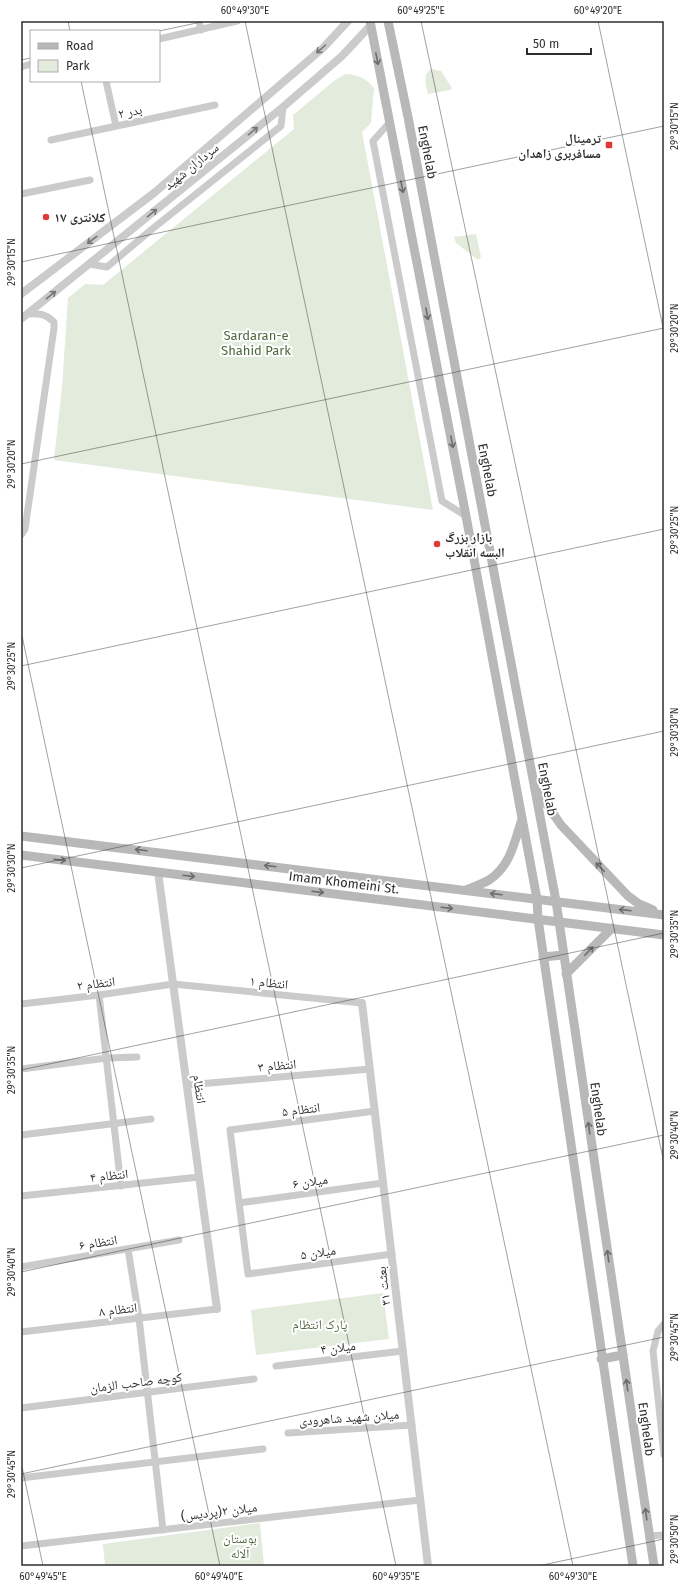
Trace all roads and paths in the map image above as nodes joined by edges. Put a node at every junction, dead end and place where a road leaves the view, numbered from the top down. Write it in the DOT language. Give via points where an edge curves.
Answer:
graph roads {
  1 [pos="199,21"];
  2 [pos="237,21"];
  3 [pos="348,21"];
  4 [pos="388,21"];
  5 [pos="372,22"];
  6 [pos="201,30"];
  7 [pos="160,38"];
  8 [pos="106,82"];
  9 [pos="215,105"];
  10 [pos="283,107"];
  11 [pos="390,122"];
  12 [pos="116,126"];
  13 [pos="51,140"];
  14 [pos="90,180"];
  15 [pos="21,194"];
  16 [pos="89,264"];
  17 [pos="21,294"];
  18 [pos="28,314"];
  19 [pos="21,319"];
  20 [pos="466,516"];
  21 [pos="21,535"];
  22 [pos="534,786"];
  23 [pos="522,818"];
  24 [pos="21,836"];
  25 [pos="21,855"];
  26 [pos="158,872"];
  27 [pos="466,890"];
  28 [pos="537,899"];
  29 [pos="556,901"];
  30 [pos="664,914"];
  31 [pos="538,919"];
  32 [pos="558,922"];
  33 [pos="612,928"];
  34 [pos="664,935"];
  35 [pos="563,955"];
  36 [pos="543,957"];
  37 [pos="566,974"];
  38 [pos="174,984"];
  39 [pos="99,996"];
  40 [pos="362,1003"];
  41 [pos="21,1004"];
  42 [pos="137,1056"];
  43 [pos="107,1058"];
  44 [pos="21,1069"];
  45 [pos="370,1069"];
  46 [pos="187,1085"];
  47 [pos="375,1111"];
  48 [pos="151,1119"];
  49 [pos="114,1123"];
  50 [pos="21,1135"];
  51 [pos="199,1177"];
  52 [pos="383,1183"];
  53 [pos="121,1186"];
  54 [pos="21,1196"];
  55 [pos="239,1203"];
  56 [pos="179,1240"];
  57 [pos="128,1249"];
  58 [pos="392,1254"];
  59 [pos="21,1266"];
  60 [pos="217,1309"];
  61 [pos="139,1318"];
  62 [pos="664,1324"];
  63 [pos="21,1332"];
  64 [pos="403,1351"];
  65 [pos="623,1355"];
  66 [pos="601,1359"];
  67 [pos="276,1366"];
  68 [pos="254,1379"];
  69 [pos="147,1392"];
  70 [pos="21,1408"];
  71 [pos="412,1425"];
  72 [pos="288,1433"];
  73 [pos="263,1449"];
  74 [pos="664,1455"];
  75 [pos="155,1462"];
  76 [pos="21,1478"];
  77 [pos="420,1500"];
  78 [pos="163,1530"];
  79 [pos="664,1535"];
  80 [pos="650,1536"];
  81 [pos="21,1546"];
  82 [pos="428,1566"];
  83 [pos="633,1566"];
  84 [pos="654,1566"];
  1 -- 6 [label="street"];
  2 -- 6 [label="street"];
  3 -- 17 [label="street, سرداران شهید, one-way" via="323,48 154,193"];
  4 -- 22 [label="main road, Enghelab"];
  5 -- 10 [label="street, سرداران شهید" via="342,56"];
  5 -- 11 [label="main road, one-way"];
  6 -- 7 [label="street"];
  8 -- 12 [label="street"];
  9 -- 12 [label="street, بدر ۲"];
  16 -- 10 [label="street, سرداران شهید, one-way"];
  10 -- 16 [label="street" via="281,126 106,267"];
  11 -- 20 [label="main road, one-way"];
  11 -- 20 [label="street" via="373,140 442,501"];
  12 -- 13 [label="street, بدر ۲"];
  14 -- 15 [label="street"];
  18 -- 16 [label="street, سرداران شهید, one-way"];
  18 -- 19 [label="street, سرداران شهید"];
  18 -- 21 [label="street" via="39,313 48,317 54,322 54,328 25,529"];
  20 -- 23 [label="main road"];
  22 -- 29 [label="main road, Enghelab"];
  30 -- 22 [label="main road, one-way" via="639,904 628,896 561,825"];
  23 -- 27 [label="main road" via="512,851 503,868 489,880"];
  23 -- 28 [label="main road"];
  27 -- 24 [label="main road, Imam Khomeini St., one-way"];
  25 -- 26 [label="main road, Imam Khomeini St., one-way"];
  26 -- 31 [label="main road, Imam Khomeini St., one-way"];
  26 -- 38 [label="street, انتظام"];
  28 -- 27 [label="main road, Imam Khomeini St., one-way"];
  28 -- 29 [label="main road, Imam Khomeini St."];
  28 -- 31 [label="main road"];
  30 -- 29 [label="main road, Imam Khomeini St., one-way"];
  29 -- 32 [label="main road, Enghelab"];
  31 -- 32 [label="main road, Imam Khomeini St."];
  31 -- 36 [label="main road"];
  32 -- 33 [label="main road, Imam Khomeini St."];
  32 -- 35 [label="main road, Enghelab"];
  33 -- 34 [label="main road, Imam Khomeini St."];
  37 -- 33 [label="main road, one-way"];
  35 -- 36 [label="main road"];
  35 -- 37 [label="main road, Enghelab"];
  36 -- 66 [label="main road"];
  65 -- 37 [label="main road, Enghelab, one-way"];
  38 -- 39 [label="street, انتظام ۲"];
  38 -- 40 [label="street, انتظام ۱"];
  38 -- 46 [label="street, انتظام"];
  39 -- 41 [label="street, انتظام ۲"];
  39 -- 43 [label="street"];
  40 -- 45 [label="street, بعثت ۳۱"];
  42 -- 43 [label="street"];
  43 -- 44 [label="street"];
  43 -- 49 [label="street"];
  45 -- 46 [label="street, انتظام ۳"];
  45 -- 47 [label="street, بعثت ۳۱"];
  46 -- 51 [label="street, انتظام"];
  47 -- 52 [label="street, بعثت ۳۱"];
  47 -- 55 [label="street, انتظام ۵" via="230,1130"];
  48 -- 49 [label="street"];
  49 -- 50 [label="street"];
  49 -- 53 [label="street"];
  51 -- 53 [label="street, انتظام ۴"];
  51 -- 60 [label="street, انتظام"];
  52 -- 55 [label="street, میلان ۶"];
  52 -- 58 [label="street, بعثت ۳۱"];
  53 -- 54 [label="street, انتظام ۴"];
  55 -- 58 [label="street, میلان ۵" via="248,1274"];
  56 -- 57 [label="street, انتظام ۶"];
  57 -- 59 [label="street, انتظام ۶"];
  57 -- 61 [label="street"];
  58 -- 64 [label="street, بعثت ۳۱"];
  60 -- 61 [label="street, انتظام ۸"];
  61 -- 63 [label="street, انتظام ۸"];
  61 -- 69 [label="street"];
  62 -- 74 [label="street" via="658,1331 653,1351"];
  64 -- 67 [label="street, میلان ۴"];
  64 -- 71 [label="street, بعثت ۳۱"];
  65 -- 66 [label="main road"];
  80 -- 65 [label="main road, Enghelab, one-way"];
  66 -- 83 [label="main road"];
  68 -- 69 [label="street, کوچه صاحب الزمان"];
  69 -- 70 [label="street, کوچه صاحب الزمان"];
  69 -- 75 [label="street"];
  71 -- 72 [label="street, میلان شهید شاهرودی"];
  71 -- 77 [label="street, بعثت ۳۱"];
  73 -- 75 [label="street"];
  75 -- 76 [label="street"];
  75 -- 78 [label="street"];
  77 -- 78 [label="street, میلان ۲(پردیس)"];
  77 -- 82 [label="street, بعثت ۳۱"];
  78 -- 81 [label="street, میلان ۲(پردیس)"];
  79 -- 80 [label="street"];
  80 -- 84 [label="main road, Enghelab"];
}
